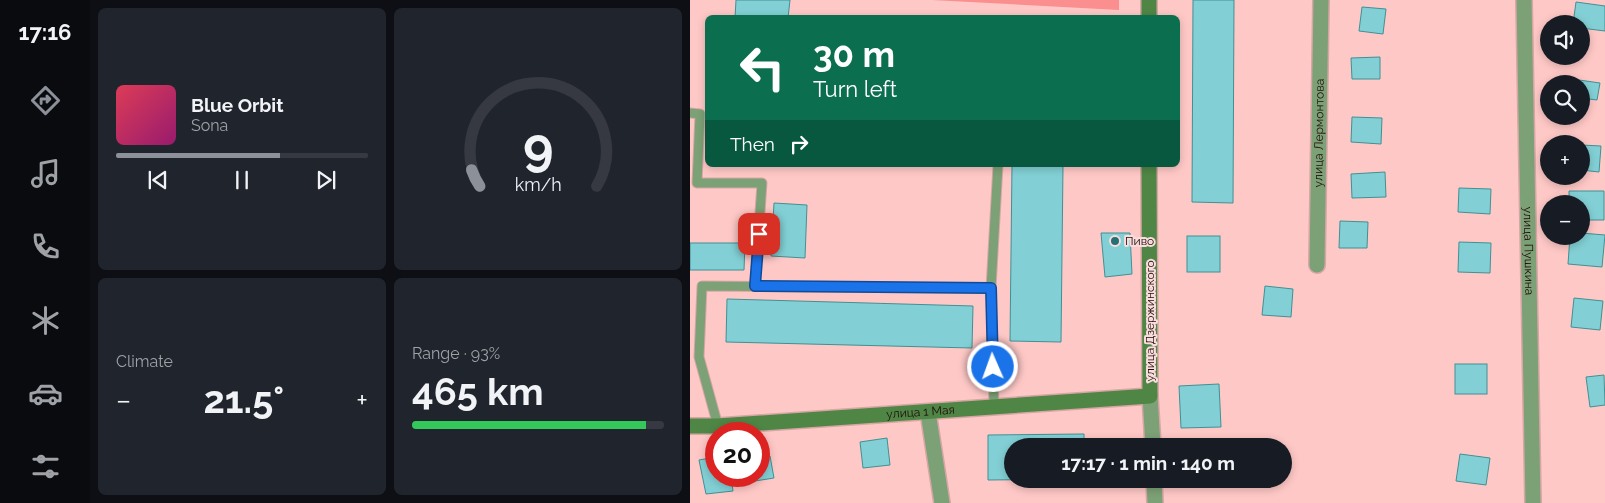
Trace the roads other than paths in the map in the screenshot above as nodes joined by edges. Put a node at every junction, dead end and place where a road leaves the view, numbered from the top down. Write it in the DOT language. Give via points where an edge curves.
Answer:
graph roads {
  1 [pos="1149,0"];
  2 [pos="1321,0"];
  3 [pos="1524,0"];
  4 [pos="1149,15"];
  5 [pos="690,113"];
  6 [pos="998,167"];
  7 [pos="1150,167"];
  8 [pos="1317,265"];
  9 [pos="755,286"];
  10 [pos="991,288"];
  11 [pos="1150,396"];
  12 [pos="994,407"];
  13 [pos="928,412"];
  14 [pos="717,422"];
  15 [pos="770,423"];
  16 [pos="690,426"];
  17 [pos="705,426"];
  18 [pos="1153,438"];
  19 [pos="1154,488"];
  20 [pos="942,503"];
  21 [pos="1155,503"];
  22 [pos="1533,503"];
  1 -- 4 [label="main road"];
  2 -- 8 [label="street, улица Лермонтова"];
  3 -- 22 [label="street, улица Пушкина"];
  5 -- 9 [label="lane" via="700,114 698,183 762,183"];
  6 -- 10 [label="lane"];
  7 -- 11 [label="main road, улица Дзержинского"];
  9 -- 10 [label="lane"];
  9 -- 14 [label="lane" via="702,286 699,357"];
  10 -- 12 [label="lane"];
  11 -- 12 [label="main road, улица 1 Мая"];
  11 -- 18 [label="street, улица Дзержинского"];
  12 -- 13 [label="main road, улица 1 Мая"];
  13 -- 15 [label="main road, улица 1 Мая"];
  13 -- 20 [label="street"];
  16 -- 17 [label="main road, улица 1 Мая"];
  19 -- 21 [label="street"];
}
